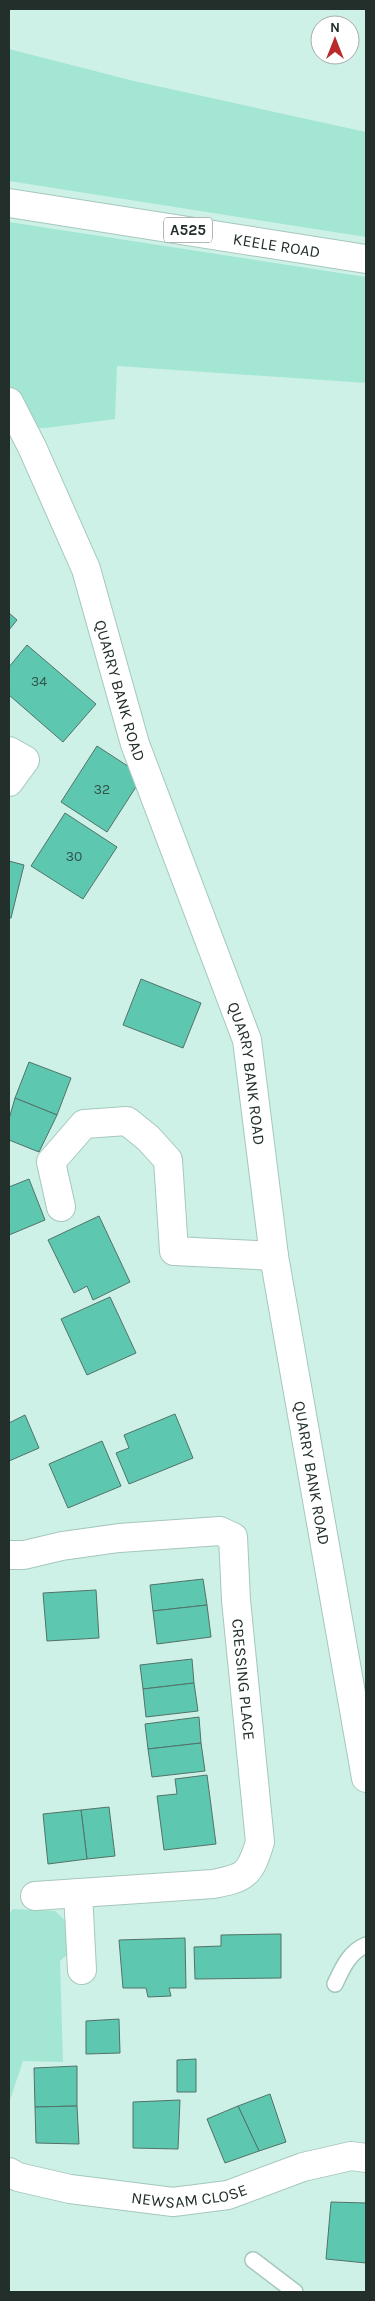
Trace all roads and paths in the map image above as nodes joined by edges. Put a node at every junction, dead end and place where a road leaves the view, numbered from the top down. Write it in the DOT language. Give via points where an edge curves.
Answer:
graph roads {
  1 [pos="9,203"];
  2 [pos="366,259"];
  3 [pos="9,402"];
  4 [pos="9,751"];
  5 [pos="9,782"];
  6 [pos="61,1207"];
  7 [pos="274,1256"];
  8 [pos="9,1555"];
  9 [pos="363,1734"];
  10 [pos="366,1778"];
  11 [pos="78,1893"];
  12 [pos="35,1896"];
  13 [pos="366,1945"];
  14 [pos="82,1970"];
  15 [pos="335,1984"];
  16 [pos="366,2158"];
  17 [pos="9,2172"];
  18 [pos="253,2260"];
  19 [pos="295,2292"];
  1 -- 2 [label="street, KEELE ROAD / A525"];
  3 -- 7 [label="street, QUARRY BANK ROAD" via="86,569 135,744 247,1040"];
  4 -- 5 [label="street" via="24,760"];
  6 -- 7 [label="street" via="51,1162 84,1124 127,1121 168,1160 174,1252"];
  7 -- 9 [label="street, QUARRY BANK ROAD"];
  8 -- 11 [label="street, CRESSING PLACE" via="119,1538 220,1531 233,1537 236,1600 260,1842 253,1864 238,1879 212,1884"];
  9 -- 10 [label="street, QUARRY BANK ROAD"];
  11 -- 12 [label="street, CRESSING PLACE"];
  11 -- 14 [label="street"];
  13 -- 15 [label="lane" via="347,1961"];
  16 -- 17 [label="street, NEWSAM CLOSE" via="351,2156 303,2166 228,2195 173,2202 70,2189"];
  18 -- 19 [label="lane"];
}
